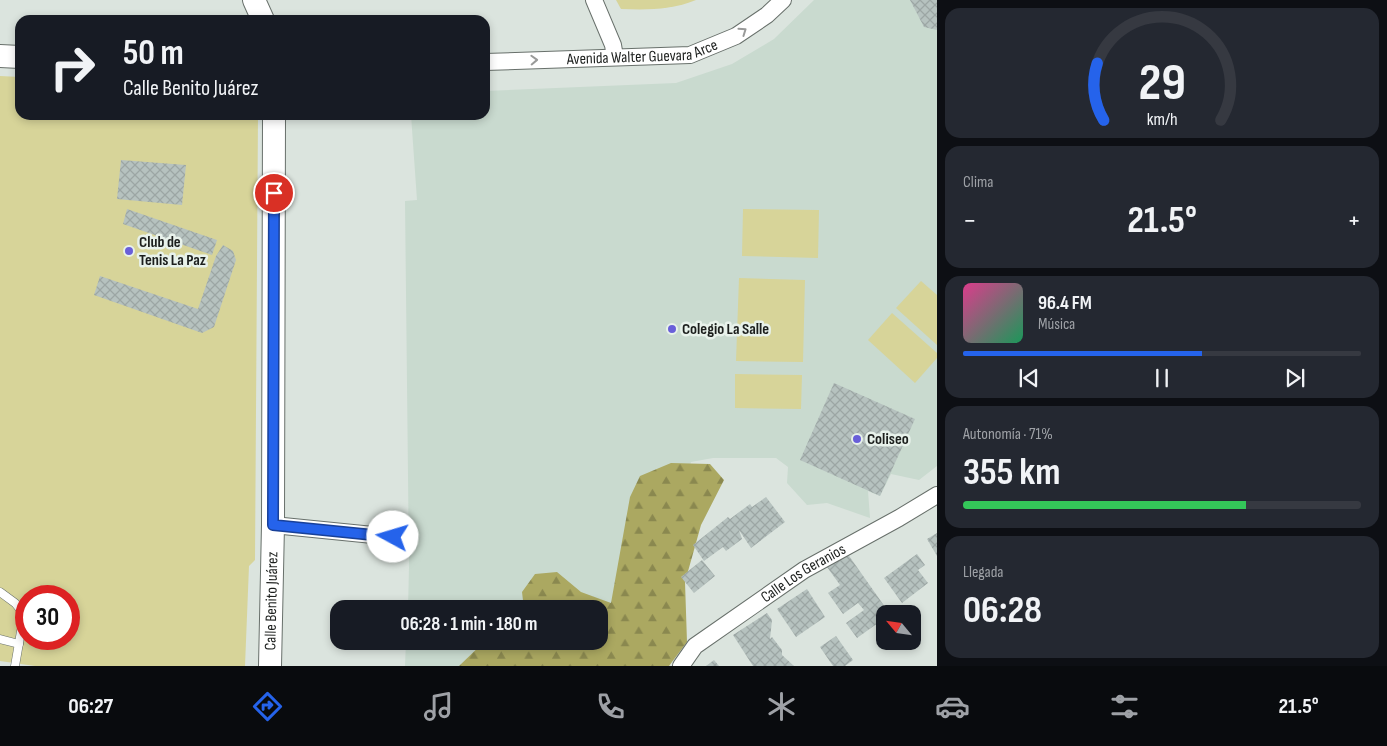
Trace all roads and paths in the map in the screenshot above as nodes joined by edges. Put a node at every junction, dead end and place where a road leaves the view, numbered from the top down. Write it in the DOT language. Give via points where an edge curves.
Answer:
graph roads {
  1 [pos="254,0"];
  2 [pos="594,0"];
  3 [pos="783,0"];
  4 [pos="260,15"];
  5 [pos="0,56"];
  6 [pos="15,57"];
  7 [pos="615,58"];
  8 [pos="490,62"];
  9 [pos="274,120"];
  10 [pos="937,495"];
  11 [pos="273,525"];
  12 [pos="393,537"];
  13 [pos="0,592"];
  14 [pos="15,603"];
  15 [pos="0,639"];
  16 [pos="15,643"];
  17 [pos="17,650"];
  18 [pos="15,666"];
  19 [pos="270,666"];
  20 [pos="681,666"];
  1 -- 4 [label="main road"];
  2 -- 7 [label="street" via="613,45"];
  7 -- 3 [label="street, Avenida Walter Guevara Arce, one-way" via="690,55 736,36"];
  5 -- 6 [label="main road"];
  8 -- 7 [label="street, Avenida Walter Guevara Arce, one-way"];
  9 -- 11 [label="main road, Calle Benito Juárez"];
  10 -- 20 [label="street, Calle Los Geranios" via="804,570 695,646"];
  11 -- 12 [label="street"];
  11 -- 19 [label="main road, Calle Benito Juárez"];
  13 -- 14 [label="lane"];
  15 -- 16 [label="lane"];
  17 -- 18 [label="lane"];
}
